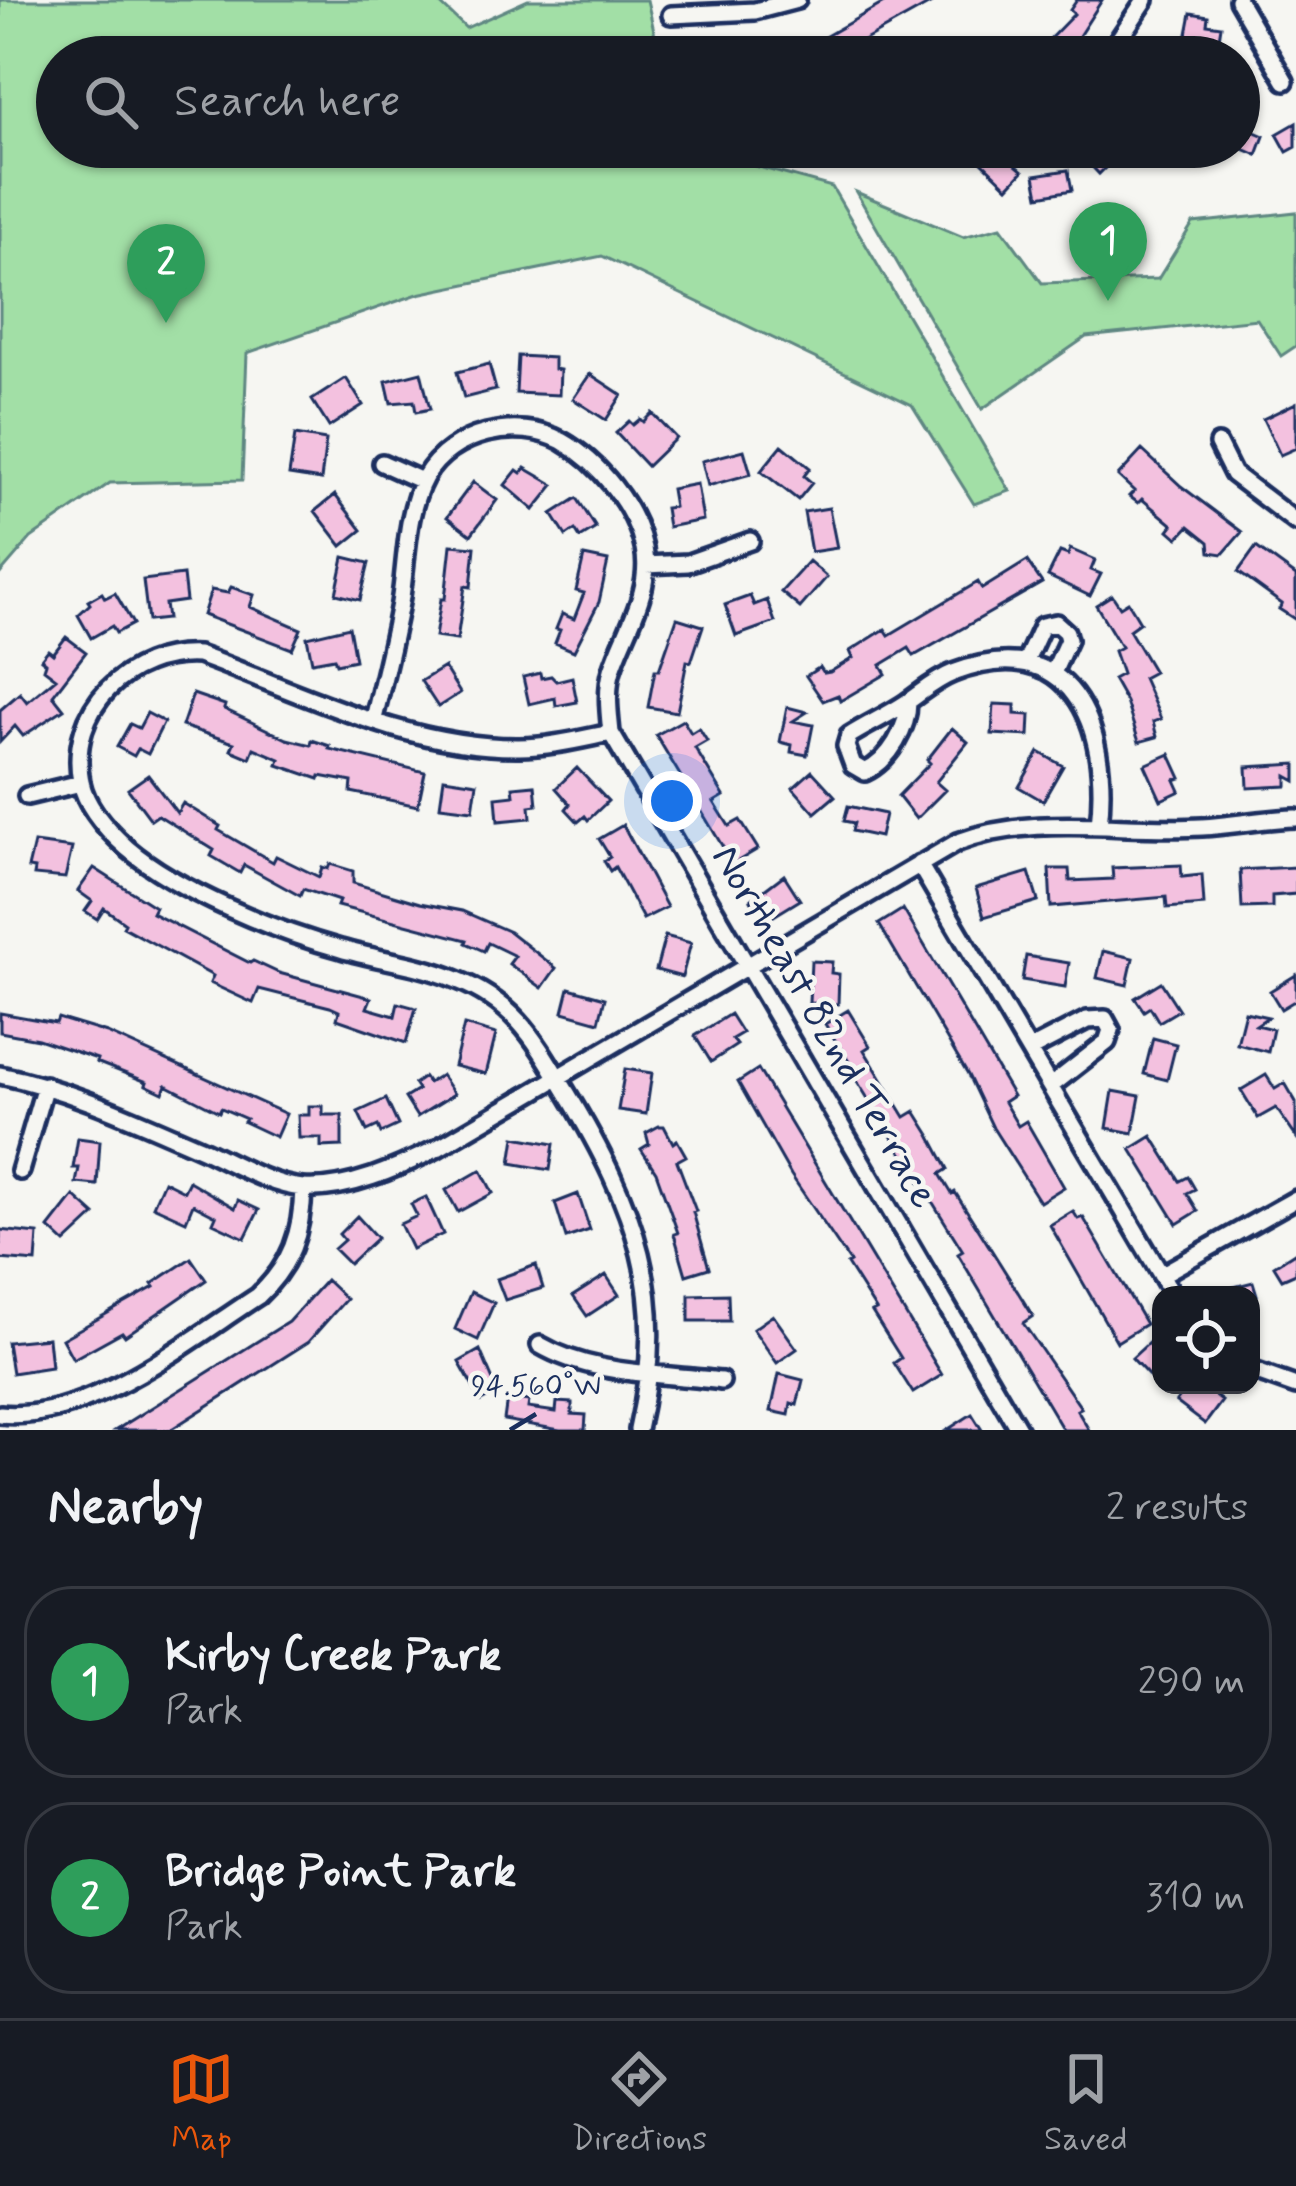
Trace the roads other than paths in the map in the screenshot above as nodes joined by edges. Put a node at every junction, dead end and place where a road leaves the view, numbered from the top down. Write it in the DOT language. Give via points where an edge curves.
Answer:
graph roads {
  1 [pos="797,0"];
  2 [pos="1144,0"];
  3 [pos="1238,0"];
  4 [pos="671,15"];
  5 [pos="1121,36"];
  6 [pos="1259,36"];
  7 [pos="1260,37"];
  8 [pos="1286,81"];
  9 [pos="1219,444"];
  10 [pos="382,463"];
  11 [pos="422,481"];
  12 [pos="1296,522"];
  13 [pos="750,542"];
  14 [pos="646,565"];
  15 [pos="1026,662"];
  16 [pos="1053,673"];
  17 [pos="908,702"];
  18 [pos="374,719"];
  19 [pos="611,733"];
  20 [pos="81,783"];
  21 [pos="27,796"];
  22 [pos="1296,818"];
  23 [pos="1100,825"];
  24 [pos="920,864"];
  25 [pos="747,968"];
  26 [pos="1031,1049"];
  27 [pos="0,1076"];
  28 [pos="558,1079"];
  29 [pos="44,1085"];
  30 [pos="1052,1085"];
  31 [pos="20,1171"];
  32 [pos="303,1188"];
  33 [pos="1296,1199"];
  34 [pos="1161,1275"];
  35 [pos="1168,1286"];
  36 [pos="540,1345"];
  37 [pos="649,1372"];
  38 [pos="1260,1373"];
  39 [pos="722,1381"];
  40 [pos="1296,1386"];
  41 [pos="0,1414"];
  42 [pos="26,1423"];
  43 [pos="638,1430"];
  44 [pos="1019,1430"];
  1 -- 4 [label="street"];
  2 -- 5 [label="street"];
  3 -- 6 [label="street"];
  7 -- 8 [label="street"];
  9 -- 12 [label="street" via="1233,474"];
  10 -- 11 [label="street"];
  11 -- 14 [label="street" via="447,452 487,433 553,436 625,502"];
  11 -- 18 [label="street"];
  13 -- 14 [label="street" via="688,563"];
  14 -- 19 [label="street, Northeast 82nd Terrace" via="643,594 610,674"];
  15 -- 16 [label="street"];
  15 -- 16 [label="street" via="1042,626 1056,623 1069,640"];
  15 -- 17 [label="street" via="966,669"];
  16 -- 23 [label="street" via="1094,725"];
  17 -- 17 [label="street" via="849,736 854,765 865,772 878,766 908,722"];
  18 -- 19 [label="street" via="494,746"];
  18 -- 20 [label="street" via="198,656 152,659 112,684 88,718"];
  19 -- 25 [label="street, Northeast 82nd Terrace"];
  20 -- 21 [label="street"];
  20 -- 28 [label="street" via="94,813 131,852 213,899 285,932 452,977 504,1004"];
  22 -- 23 [label="street"];
  23 -- 24 [label="street" via="986,833"];
  24 -- 25 [label="street"];
  24 -- 26 [label="street"];
  25 -- 28 [label="street"];
  25 -- 44 [label="street, Northeast 82nd Terrace"];
  26 -- 30 [label="street"];
  26 -- 30 [label="street" via="1105,1019 1107,1042"];
  27 -- 29 [label="street"];
  28 -- 32 [label="street" via="415,1160"];
  28 -- 37 [label="street" via="615,1175 636,1234"];
  29 -- 31 [label="street"];
  29 -- 32 [label="street"];
  30 -- 34 [label="street"];
  32 -- 42 [label="street" via="292,1254 258,1296 112,1386"];
  33 -- 34 [label="street"];
  34 -- 35 [label="street"];
  36 -- 37 [label="street" via="595,1368"];
  37 -- 39 [label="street"];
  37 -- 43 [label="street"];
  38 -- 40 [label="street"];
  41 -- 42 [label="street"];
}
